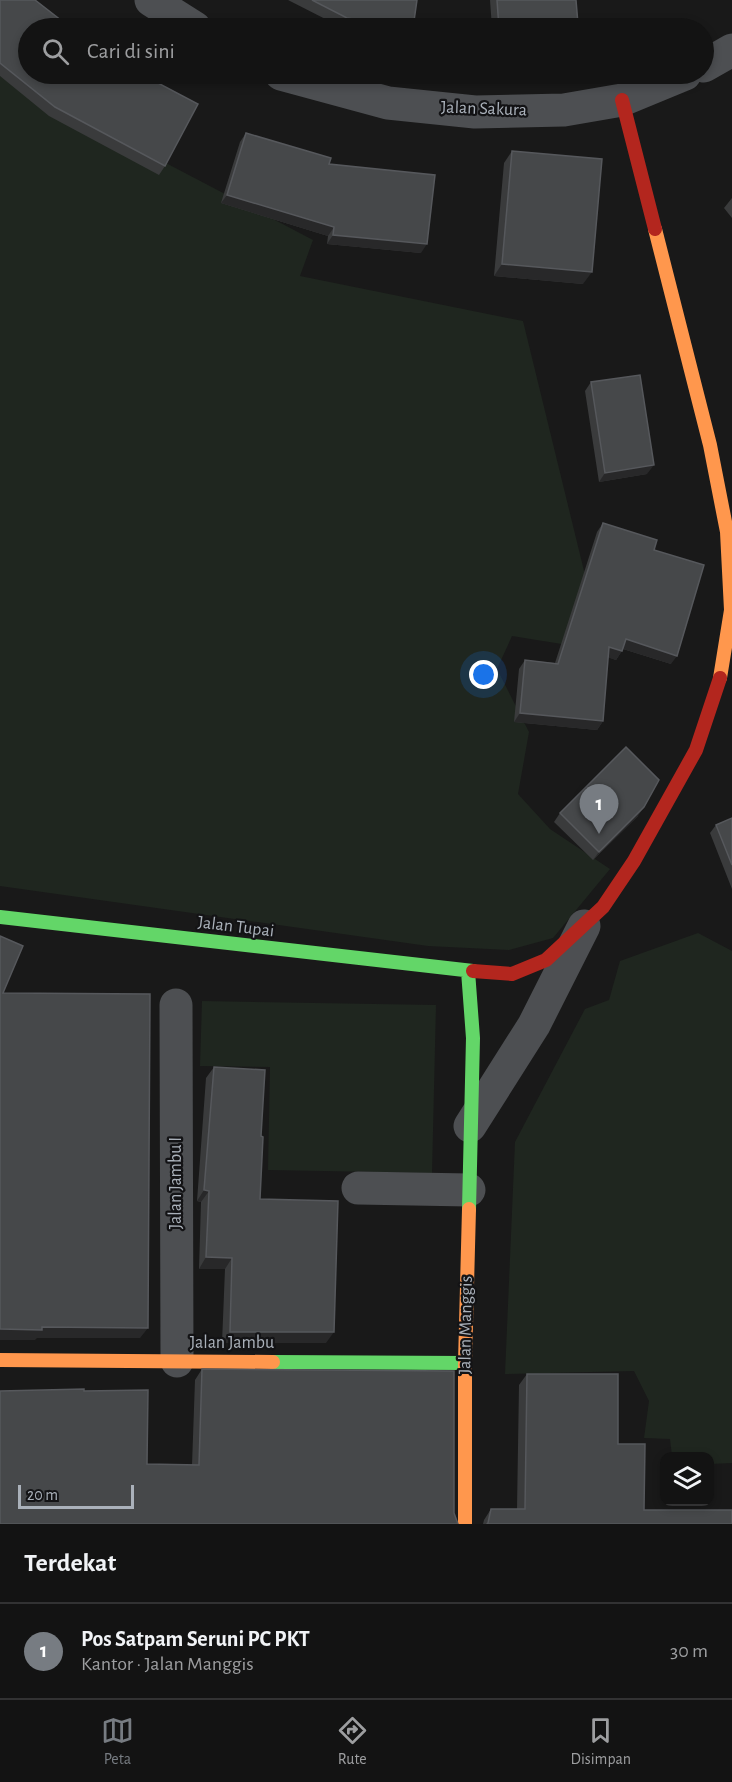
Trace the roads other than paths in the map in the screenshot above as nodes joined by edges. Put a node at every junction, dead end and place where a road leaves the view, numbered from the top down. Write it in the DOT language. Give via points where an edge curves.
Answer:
graph roads {
  1 [pos="151,0"];
  2 [pos="179,18"];
  3 [pos="732,50"];
  4 [pos="714,60"];
  5 [pos="318,84"];
  6 [pos="661,84"];
  7 [pos="622,100"];
  8 [pos="0,918"];
  9 [pos="584,926"];
  10 [pos="468,971"];
  11 [pos="176,1005"];
  12 [pos="470,1126"];
  13 [pos="358,1188"];
  14 [pos="469,1190"];
  15 [pos="0,1360"];
  16 [pos="177,1361"];
  17 [pos="465,1363"];
  18 [pos="465,1524"];
  1 -- 2 [label="street"];
  3 -- 4 [label="street"];
  5 -- 7 [label="street, Jalan Sakura" via="388,103 475,112 564,110"];
  6 -- 7 [label="street, Jalan Sakura"];
  7 -- 9 [label="street, Jalan Tupai" via="710,445 727,532 731,609 719,685 696,750 634,861 603,907"];
  8 -- 10 [label="street, Jalan Tupai"];
  9 -- 10 [label="street, Jalan Tupai" via="546,960 512,974"];
  9 -- 12 [label="street" via="534,1025"];
  10 -- 12 [label="street, Jalan Manggis" via="472,1038"];
  11 -- 16 [label="street, Jalan Jambu I"];
  12 -- 14 [label="street, Jalan Manggis"];
  13 -- 14 [label="street"];
  14 -- 17 [label="street, Jalan Manggis"];
  15 -- 16 [label="street, Jalan Jambu"];
  16 -- 17 [label="street, Jalan Jambu"];
  17 -- 18 [label="street, Jalan Manggis"];
}
